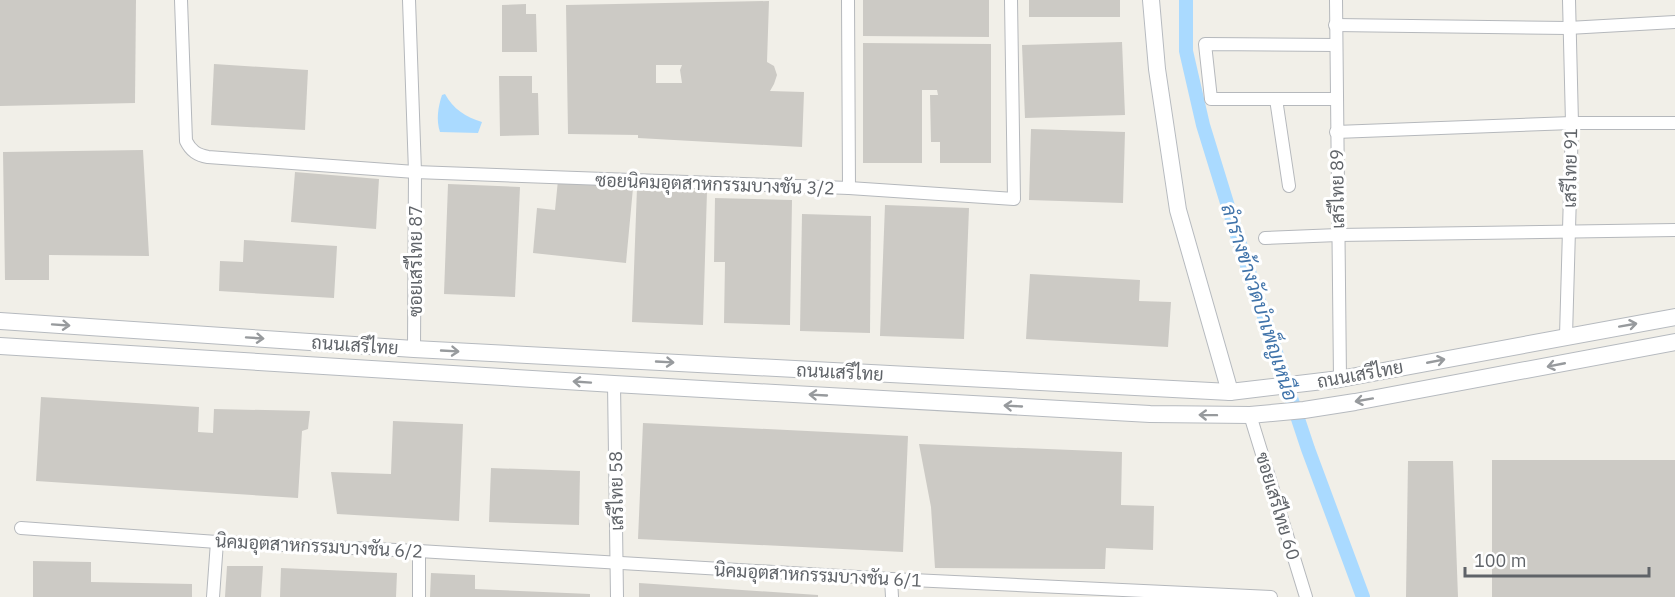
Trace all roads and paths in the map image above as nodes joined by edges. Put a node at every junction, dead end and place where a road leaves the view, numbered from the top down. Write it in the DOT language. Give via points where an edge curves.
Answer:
graph roads {
  1 [pos="181,0"];
  2 [pos="409,0"];
  3 [pos="849,0"];
  4 [pos="1011,0"];
  5 [pos="1151,0"];
  6 [pos="1336,0"];
  7 [pos="1569,0"];
  8 [pos="1675,22"];
  9 [pos="1335,25"];
  10 [pos="1568,28"];
  11 [pos="1336,45"];
  12 [pos="1276,99"];
  13 [pos="1337,99"];
  14 [pos="1572,123"];
  15 [pos="1675,123"];
  16 [pos="1336,132"];
  17 [pos="415,172"];
  18 [pos="1289,186"];
  19 [pos="849,188"];
  20 [pos="1675,230"];
  21 [pos="1569,231"];
  22 [pos="1338,235"];
  23 [pos="1265,238"];
  24 [pos="1675,317"];
  25 [pos="1,321"];
  26 [pos="1566,336"];
  27 [pos="1675,342"];
  28 [pos="1,346"];
  29 [pos="414,349"];
  30 [pos="415,371"];
  31 [pos="1340,379"];
  32 [pos="614,384"];
  33 [pos="1230,392"];
  34 [pos="1250,415"];
  35 [pos="21,528"];
  36 [pos="217,542"];
  37 [pos="419,551"];
  38 [pos="617,563"];
  39 [pos="891,579"];
  40 [pos="213,597"];
  41 [pos="419,597"];
  42 [pos="617,597"];
  43 [pos="891,597"];
  44 [pos="1271,597"];
  45 [pos="1306,597"];
  1 -- 17 [label="street, ซอยนิคมอุตสาหกรรมบางชัน 3/2" via="186,141 198,155"];
  2 -- 17 [label="street, ซอยเสรีไทย 87"];
  3 -- 19 [label="street"];
  4 -- 19 [label="street, ซอยนิคมอุตสาหกรรมบางชัน 3/2" via="1014,199"];
  5 -- 33 [label="main road" via="1178,210"];
  6 -- 9 [label="street, เสรีไทย 89"];
  7 -- 10 [label="street, เสรีไทย 91"];
  8 -- 10 [label="street"];
  9 -- 10 [label="street"];
  9 -- 11 [label="street, เสรีไทย 89"];
  10 -- 14 [label="street, เสรีไทย 91"];
  11 -- 12 [label="street" via="1204,44 1211,99"];
  11 -- 13 [label="street, เสรีไทย 89"];
  12 -- 13 [label="street"];
  12 -- 18 [label="street"];
  13 -- 16 [label="street, เสรีไทย 89"];
  14 -- 15 [label="street"];
  14 -- 16 [label="street"];
  14 -- 21 [label="street, เสรีไทย 91"];
  16 -- 22 [label="street, เสรีไทย 89"];
  17 -- 19 [label="street, ซอยนิคมอุตสาหกรรมบางชัน 3/2"];
  17 -- 29 [label="street, ซอยเสรีไทย 87"];
  20 -- 21 [label="street"];
  21 -- 22 [label="street"];
  21 -- 26 [label="street, เสรีไทย 91"];
  22 -- 23 [label="street"];
  22 -- 31 [label="street, เสรีไทย 89"];
  26 -- 24 [label="main road, ถนนเสรีไทย, one-way"];
  25 -- 29 [label="main road, ถนนเสรีไทย, one-way"];
  31 -- 26 [label="main road, ถนนเสรีไทย, one-way"];
  27 -- 34 [label="main road, ถนนเสรีไทย, one-way" via="1296,411"];
  28 -- 30 [label="main road, ถนนเสรีไทย"];
  29 -- 30 [label="main road"];
  29 -- 33 [label="main road, ถนนเสรีไทย, one-way"];
  32 -- 30 [label="main road, ถนนเสรีไทย, one-way"];
  31 -- 33 [label="main road, ถนนเสรีไทย"];
  34 -- 32 [label="main road, ถนนเสรีไทย, one-way" via="1150,414"];
  32 -- 38 [label="street, เสรีไทย 58"];
  34 -- 45 [label="street, ซอยเสรีไทย 60"];
  35 -- 36 [label="street, นิคมอุตสาหกรรมบางชัน 6/2"];
  36 -- 37 [label="street, นิคมอุตสาหกรรมบางชัน 6/2"];
  36 -- 40 [label="street"];
  37 -- 38 [label="street, นิคมอุตสาหกรรมบางชัน 6/2"];
  37 -- 41 [label="street"];
  38 -- 39 [label="street, นิคมอุตสาหกรรมบางชัน 6/1"];
  38 -- 42 [label="street, เสรีไทย 58"];
  39 -- 43 [label="street"];
  39 -- 44 [label="street, นิคมอุตสาหกรรมบางชัน 6/1"];
}
